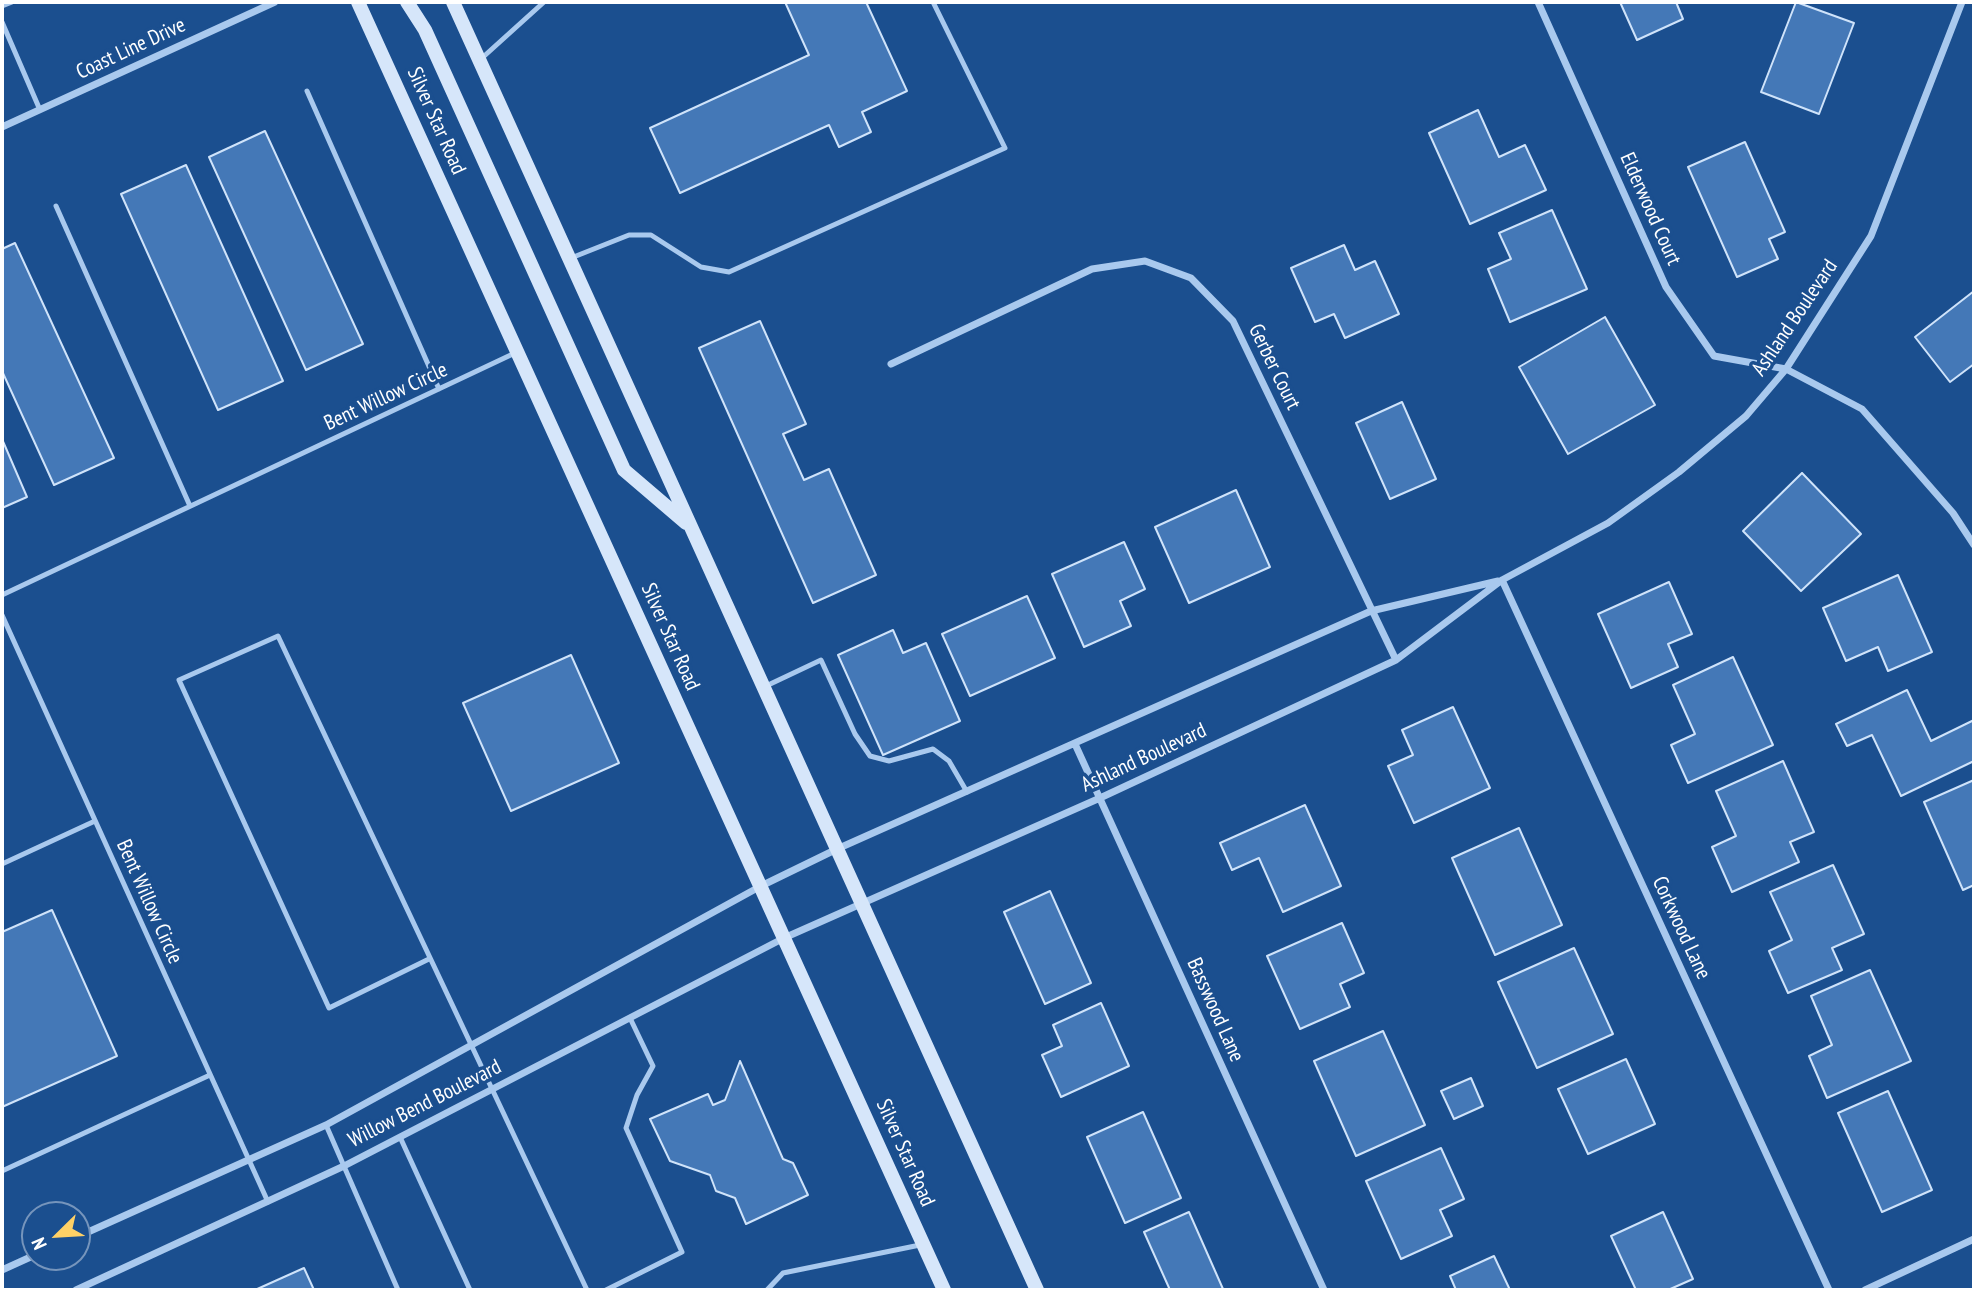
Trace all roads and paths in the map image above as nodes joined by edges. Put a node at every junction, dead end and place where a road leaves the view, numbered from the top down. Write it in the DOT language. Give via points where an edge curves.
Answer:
graph roads {
  1 [pos="12,2"];
  2 [pos="275,2"];
  3 [pos="358,2"];
  4 [pos="407,2"];
  5 [pos="453,2"];
  6 [pos="544,2"];
  7 [pos="933,2"];
  8 [pos="1538,2"];
  9 [pos="1962,2"];
  10 [pos="2,6"];
  11 [pos="2,22"];
  12 [pos="480,60"];
  13 [pos="307,91"];
  14 [pos="40,110"];
  15 [pos="2,128"];
  16 [pos="57,206"];
  17 [pos="570,258"];
  18 [pos="517,352"];
  19 [pos="891,364"];
  20 [pos="1786,369"];
  21 [pos="439,389"];
  22 [pos="190,506"];
  23 [pos="690,526"];
  24 [pos="1974,545"];
  25 [pos="1502,580"];
  26 [pos="2,596"];
  27 [pos="1371,611"];
  28 [pos="2,615"];
  29 [pos="1396,660"];
  30 [pos="764,687"];
  31 [pos="1075,744"];
  32 [pos="967,792"];
  33 [pos="1100,798"];
  34 [pos="95,821"];
  35 [pos="837,849"];
  36 [pos="2,864"];
  37 [pos="761,886"];
  38 [pos="861,903"];
  39 [pos="784,938"];
  40 [pos="429,959"];
  41 [pos="630,1018"];
  42 [pos="470,1046"];
  43 [pos="210,1075"];
  44 [pos="492,1089"];
  45 [pos="326,1125"];
  46 [pos="400,1137"];
  47 [pos="248,1160"];
  48 [pos="344,1166"];
  49 [pos="2,1171"];
  50 [pos="268,1202"];
  51 [pos="91,1231"];
  52 [pos="1974,1239"];
  53 [pos="923,1244"];
  54 [pos="21,1261"];
  55 [pos="2,1270"];
  56 [pos="76,1290"];
  57 [pos="398,1290"];
  58 [pos="470,1290"];
  59 [pos="587,1290"];
  60 [pos="606,1290"];
  61 [pos="767,1290"];
  62 [pos="944,1290"];
  63 [pos="1037,1290"];
  64 [pos="1324,1290"];
  65 [pos="1829,1290"];
  66 [pos="1865,1290"];
  1 -- 10 [label="lane"];
  2 -- 14 [label="street, Coast Line Drive"];
  3 -- 18 [label="main road, Silver Star Road"];
  4 -- 23 [label="main road" via="425,30 624,470"];
  5 -- 12 [label="main road"];
  6 -- 12 [label="lane"];
  7 -- 17 [label="lane" via="1005,148 729,272 701,267 651,235 629,235"];
  8 -- 20 [label="street, Elderwood Court" via="1666,287 1714,356"];
  9 -- 20 [label="street, Ashland Boulevard" via="1871,236"];
  11 -- 14 [label="lane"];
  12 -- 17 [label="main road"];
  13 -- 21 [label="lane"];
  14 -- 15 [label="street, Coast Line Drive"];
  16 -- 22 [label="lane"];
  17 -- 23 [label="main road"];
  18 -- 21 [label="lane, Bent Willow Circle"];
  18 -- 37 [label="main road, Silver Star Road"];
  19 -- 27 [label="street, Gerber Court" via="1092,269 1144,261 1191,278 1233,321"];
  20 -- 24 [label="street, Elderwood Court" via="1862,409 1953,513"];
  20 -- 25 [label="street, Ashland Boulevard" via="1746,415 1679,472 1608,523"];
  21 -- 22 [label="lane, Bent Willow Circle"];
  22 -- 26 [label="lane, Bent Willow Circle"];
  23 -- 30 [label="main road"];
  25 -- 27 [label="street, Ashland Boulevard"];
  25 -- 29 [label="street, Ashland Boulevard"];
  25 -- 65 [label="street, Corkwood Lane"];
  27 -- 29 [label="street, Gerber Court"];
  27 -- 31 [label="street, Ashland Boulevard"];
  28 -- 34 [label="lane, Bent Willow Circle"];
  29 -- 33 [label="street, Ashland Boulevard"];
  30 -- 32 [label="lane" via="821,660 870,756 889,761 933,749 949,761"];
  30 -- 35 [label="main road"];
  31 -- 32 [label="street, Ashland Boulevard"];
  31 -- 33 [label="street, Basswood Lane"];
  32 -- 35 [label="street, Ashland Boulevard"];
  33 -- 38 [label="street, Ashland Boulevard"];
  33 -- 64 [label="street, Basswood Lane"];
  34 -- 36 [label="lane"];
  34 -- 43 [label="lane, Bent Willow Circle"];
  35 -- 37 [label="street, Ashland Boulevard"];
  35 -- 38 [label="main road"];
  37 -- 39 [label="main road, Silver Star Road"];
  37 -- 42 [label="street, Willow Bend Boulevard"];
  38 -- 39 [label="street, Ashland Boulevard"];
  38 -- 63 [label="main road"];
  39 -- 41 [label="street, Willow Bend Boulevard"];
  39 -- 53 [label="main road, Silver Star Road"];
  40 -- 40 [label="lane" via="278,636 179,680 329,1008"];
  40 -- 42 [label="lane"];
  41 -- 44 [label="street, Willow Bend Boulevard"];
  41 -- 60 [label="lane" via="653,1066 626,1128 682,1252"];
  42 -- 44 [label="lane"];
  42 -- 45 [label="street, Willow Bend Boulevard"];
  43 -- 47 [label="lane, Bent Willow Circle"];
  43 -- 49 [label="lane"];
  44 -- 46 [label="street, Willow Bend Boulevard"];
  44 -- 59 [label="lane"];
  45 -- 47 [label="street, Willow Bend Boulevard"];
  45 -- 48 [label="lane"];
  46 -- 48 [label="street, Willow Bend Boulevard"];
  46 -- 58 [label="lane"];
  47 -- 50 [label="lane, Bent Willow Circle"];
  47 -- 51 [label="street, Willow Bend Boulevard"];
  48 -- 50 [label="street, Willow Bend Boulevard"];
  48 -- 57 [label="lane"];
  50 -- 56 [label="street, Willow Bend Boulevard"];
  52 -- 66 [label="street"];
  53 -- 61 [label="lane" via="783,1273"];
  53 -- 62 [label="main road, Silver Star Road"];
  54 -- 55 [label="street"];
}
